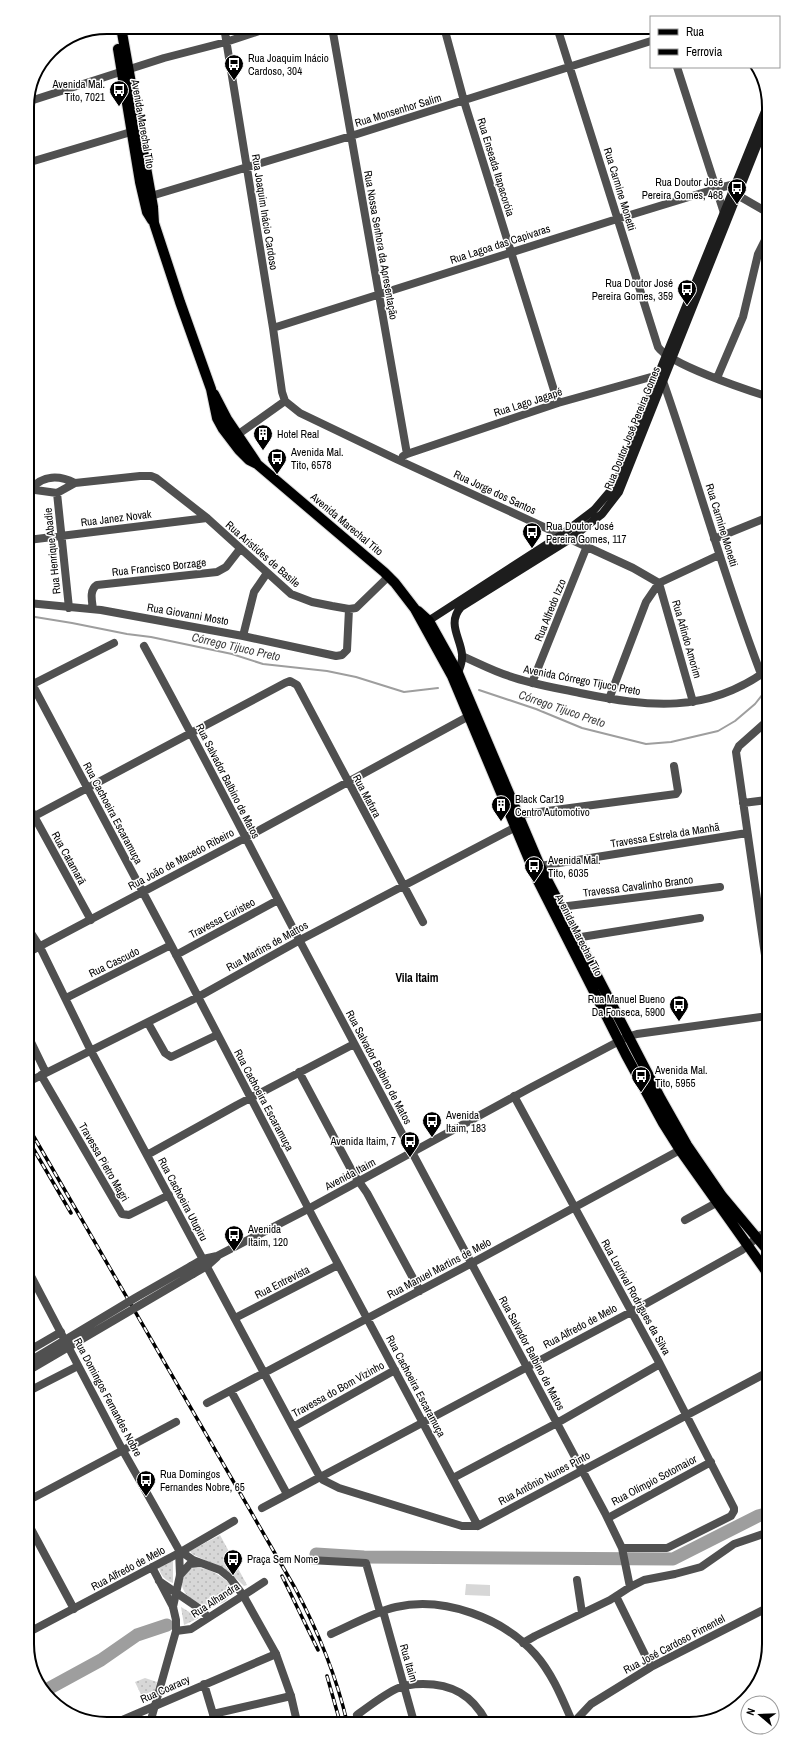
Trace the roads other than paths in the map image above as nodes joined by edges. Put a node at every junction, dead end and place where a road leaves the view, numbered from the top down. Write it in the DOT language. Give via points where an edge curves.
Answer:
graph roads {
  1 [pos="117,34"];
  2 [pos="122,34"];
  3 [pos="225,34"];
  4 [pos="249,34"];
  5 [pos="333,34"];
  6 [pos="446,34"];
  7 [pos="559,34"];
  8 [pos="650,41"];
  9 [pos="226,42"];
  10 [pos="570,68"];
  11 [pos="677,68"];
  12 [pos="125,70"];
  13 [pos="34,100"];
  14 [pos="464,101"];
  15 [pos="762,119"];
  16 [pos="132,132"];
  17 [pos="762,132"];
  18 [pos="351,136"];
  19 [pos="140,156"];
  20 [pos="34,161"];
  21 [pos="247,168"];
  22 [pos="715,189"];
  23 [pos="735,190"];
  24 [pos="151,196"];
  25 [pos="762,209"];
  26 [pos="724,213"];
  27 [pos="617,219"];
  28 [pos="154,223"];
  29 [pos="762,246"];
  30 [pos="511,252"];
  31 [pos="378,295"];
  32 [pos="273,328"];
  33 [pos="669,357"];
  34 [pos="660,378"];
  35 [pos="717,378"];
  36 [pos="762,395"];
  37 [pos="285,401"];
  38 [pos="558,404"];
  39 [pos="234,438"];
  40 [pos="407,454"];
  41 [pos="396,459"];
  42 [pos="75,483"];
  43 [pos="34,485"];
  44 [pos="34,490"];
  45 [pos="57,493"];
  46 [pos="207,518"];
  47 [pos="762,520"];
  48 [pos="561,535"];
  49 [pos="62,536"];
  50 [pos="34,539"];
  51 [pos="570,539"];
  52 [pos="714,539"];
  53 [pos="587,546"];
  54 [pos="240,549"];
  55 [pos="719,555"];
  56 [pos="267,573"];
  57 [pos="389,576"];
  58 [pos="659,583"];
  59 [pos="34,604"];
  60 [pos="69,608"];
  61 [pos="93,609"];
  62 [pos="348,609"];
  63 [pos="429,620"];
  64 [pos="454,621"];
  65 [pos="243,636"];
  66 [pos="114,643"];
  67 [pos="144,646"];
  68 [pos="462,656"];
  69 [pos="762,667"];
  70 [pos="458,673"];
  71 [pos="762,673"];
  72 [pos="532,682"];
  73 [pos="34,683"];
  74 [pos="34,692"];
  75 [pos="609,699"];
  76 [pos="693,702"];
  77 [pos="469,716"];
  78 [pos="762,726"];
  79 [pos="191,732"];
  80 [pos="674,766"];
  81 [pos="347,782"];
  82 [pos="88,788"];
  83 [pos="762,801"];
  84 [pos="742,803"];
  85 [pos="517,816"];
  86 [pos="34,817"];
  87 [pos="34,821"];
  88 [pos="514,828"];
  89 [pos="747,833"];
  90 [pos="245,838"];
  91 [pos="540,866"];
  92 [pos="404,886"];
  93 [pos="720,886"];
  94 [pos="143,892"];
  95 [pos="278,900"];
  96 [pos="560,907"];
  97 [pos="700,918"];
  98 [pos="91,920"];
  99 [pos="423,922"];
  100 [pos="762,935"];
  101 [pos="34,938"];
  102 [pos="575,938"];
  103 [pos="300,940"];
  104 [pos="172,945"];
  105 [pos="40,947"];
  106 [pos="34,950"];
  107 [pos="176,955"];
  108 [pos="198,997"];
  109 [pos="66,998"];
  110 [pos="762,1017"];
  111 [pos="148,1023"];
  112 [pos="217,1035"];
  113 [pos="623,1039"];
  114 [pos="354,1044"];
  115 [pos="34,1050"];
  116 [pos="92,1051"];
  117 [pos="299,1072"];
  118 [pos="44,1074"];
  119 [pos="34,1079"];
  120 [pos="514,1096"];
  121 [pos="250,1098"];
  122 [pos="680,1150"];
  123 [pos="413,1152"];
  124 [pos="148,1155"];
  125 [pos="359,1181"];
  126 [pos="169,1195"];
  127 [pos="718,1202"];
  128 [pos="575,1207"];
  129 [pos="308,1209"];
  130 [pos="685,1220"];
  131 [pos="762,1235"];
  132 [pos="757,1238"];
  133 [pos="762,1244"];
  134 [pos="748,1245"];
  135 [pos="205,1263"];
  136 [pos="472,1263"];
  137 [pos="338,1265"];
  138 [pos="762,1265"];
  139 [pos="192,1270"];
  140 [pos="34,1281"];
  141 [pos="420,1291"];
  142 [pos="631,1312"];
  143 [pos="235,1318"];
  144 [pos="368,1319"];
  145 [pos="61,1332"];
  146 [pos="34,1348"];
  147 [pos="34,1358"];
  148 [pos="660,1364"];
  149 [pos="78,1366"];
  150 [pos="527,1366"];
  151 [pos="34,1367"];
  152 [pos="395,1370"];
  153 [pos="264,1374"];
  154 [pos="762,1375"];
  155 [pos="34,1388"];
  156 [pos="231,1391"];
  157 [pos="207,1403"];
  158 [pos="686,1416"];
  159 [pos="176,1422"];
  160 [pos="423,1422"];
  161 [pos="557,1423"];
  162 [pos="292,1427"];
  163 [pos="122,1449"];
  164 [pos="710,1462"];
  165 [pos="582,1470"];
  166 [pos="320,1477"];
  167 [pos="453,1478"];
  168 [pos="287,1494"];
  169 [pos="34,1497"];
  170 [pos="262,1508"];
  171 [pos="608,1518"];
  172 [pos="234,1521"];
  173 [pos="478,1526"];
  174 [pos="762,1534"];
  175 [pos="34,1535"];
  176 [pos="623,1551"];
  177 [pos="180,1552"];
  178 [pos="309,1560"];
  179 [pos="200,1563"];
  180 [pos="152,1567"];
  181 [pos="180,1575"];
  182 [pos="577,1580"];
  183 [pos="159,1581"];
  184 [pos="264,1582"];
  185 [pos="630,1587"];
  186 [pos="176,1593"];
  187 [pos="243,1595"];
  188 [pos="616,1596"];
  189 [pos="74,1609"];
  190 [pos="174,1610"];
  191 [pos="382,1612"];
  192 [pos="762,1612"];
  193 [pos="582,1613"];
  194 [pos="208,1617"];
  195 [pos="34,1629"];
  196 [pos="177,1629"];
  197 [pos="331,1634"];
  198 [pos="523,1643"];
  199 [pos="276,1654"];
  200 [pos="651,1667"];
  201 [pos="204,1684"];
  202 [pos="404,1686"];
  203 [pos="291,1696"];
  204 [pos="155,1706"];
  205 [pos="213,1714"];
  206 [pos="357,1715"];
  207 [pos="129,1717"];
  208 [pos="152,1717"];
  209 [pos="213,1717"];
  210 [pos="296,1717"];
  211 [pos="413,1717"];
  212 [pos="484,1717"];
  213 [pos="571,1717"];
  214 [pos="577,1717"];
  1 -- 12 [label="main road, Avenida Marechal Tito"];
  2 -- 12 [label="main road, Avenida Marechal Tito"];
  3 -- 9 [label="street, Rua Joaquim Inácio Cardoso"];
  4 -- 9 [label="street"];
  5 -- 18 [label="street, Rua Nossa Senhora da Apresentação"];
  6 -- 14 [label="street, Rua Enseada Itapacoróia"];
  7 -- 10 [label="street, Rua Carmine Monetti"];
  8 -- 10 [label="street, Rua Monsenhor Salim"];
  9 -- 12 [label="street"];
  9 -- 21 [label="street, Rua Joaquim Inácio Cardoso"];
  10 -- 14 [label="street, Rua Monsenhor Salim"];
  10 -- 27 [label="street, Rua Carmine Monetti"];
  11 -- 22 [label="street"];
  12 -- 13 [label="street"];
  12 -- 16 [label="main road, Avenida Marechal Tito"];
  12 -- 19 [label="main road, Avenida Marechal Tito"];
  14 -- 18 [label="street, Rua Monsenhor Salim"];
  14 -- 30 [label="street, Rua Enseada Itapacoróia"];
  15 -- 23 [label="main road, Rua Doutor José Pereira Gomes"];
  16 -- 19 [label="main road, Avenida Marechal Tito"];
  16 -- 20 [label="street"];
  17 -- 23 [label="main road, Rua Doutor José Pereira Gomes"];
  18 -- 21 [label="street, Rua Monsenhor Salim"];
  18 -- 31 [label="street, Rua Nossa Senhora da Apresentação"];
  19 -- 24 [label="main road, Avenida Marechal Tito"];
  19 -- 28 [label="main road, Avenida Marechal Tito" via="147,212"];
  21 -- 24 [label="street, Rua Monsenhor Salim"];
  21 -- 32 [label="street, Rua Joaquim Inácio Cardoso"];
  22 -- 23 [label="street, Rua Lagoa das Capivaras"];
  22 -- 26 [label="street"];
  22 -- 27 [label="street, Rua Lagoa das Capivaras"];
  23 -- 25 [label="street"];
  23 -- 26 [label="main road, Rua Doutor José Pereira Gomes"];
  23 -- 33 [label="main road, Rua Doutor José Pereira Gomes"];
  24 -- 28 [label="main road, Avenida Marechal Tito"];
  26 -- 33 [label="main road, Rua Doutor José Pereira Gomes"];
  27 -- 30 [label="street, Rua Lagoa das Capivaras"];
  27 -- 33 [label="street, Rua Carmine Monetti" via="655,341 661,352"];
  28 -- 39 [label="main road, Avenida Marechal Tito" via="211,389"];
  29 -- 35 [label="street" via="743,317"];
  30 -- 31 [label="street, Rua Lagoa das Capivaras"];
  30 -- 38 [label="street, Rua Enseada Itapacoróia"];
  31 -- 32 [label="street, Rua Lagoa das Capivaras"];
  31 -- 40 [label="street, Rua Nossa Senhora da Apresentação"];
  32 -- 37 [label="street, Rua Joaquim Inácio Cardoso"];
  33 -- 34 [label="main road, Rua Doutor José Pereira Gomes"];
  33 -- 35 [label="street"];
  34 -- 38 [label="street, Rua Lago Jagapé"];
  34 -- 48 [label="main road, Rua Doutor José Pereira Gomes" via="611,490 594,510"];
  34 -- 51 [label="main road, Rua Doutor José Pereira Gomes" via="619,492 602,514"];
  34 -- 52 [label="street, Rua Carmine Monetti" via="684,441"];
  35 -- 36 [label="street"];
  37 -- 39 [label="street"];
  37 -- 41 [label="street, Rua Jorge dos Santos" via="300,413"];
  38 -- 40 [label="street, Rua Lago Jagapé"];
  39 -- 57 [label="main road, Avenida Marechal Tito" via="253,456 257,464"];
  40 -- 41 [label="street"];
  41 -- 48 [label="street, Rua Jorge dos Santos"];
  42 -- 43 [label="street" via="66,478 48,478"];
  42 -- 45 [label="street"];
  42 -- 46 [label="street, Rua Aristides de Basile" via="151,476"];
  44 -- 45 [label="street"];
  45 -- 49 [label="street, Rua Henrique Abadie"];
  46 -- 49 [label="street, Rua Janez Novak"];
  46 -- 54 [label="street, Rua Aristides de Basile"];
  47 -- 52 [label="street"];
  48 -- 51 [label="street, Rua Jorge dos Santos"];
  48 -- 63 [label="main road, Rua Doutor José Pereira Gomes"];
  49 -- 50 [label="street, Rua Janez Novak"];
  49 -- 60 [label="street, Rua Henrique Abadie"];
  51 -- 53 [label="street, Rua Jorge dos Santos"];
  51 -- 64 [label="main road, Rua Doutor José Pereira Gomes" via="461,607"];
  52 -- 55 [label="street, Rua Carmine Monetti"];
  53 -- 58 [label="street, Rua Jorge dos Santos"];
  53 -- 72 [label="street, Rua Alfredo Izzo"];
  54 -- 56 [label="street, Rua Aristides de Basile"];
  54 -- 61 [label="street, Rua Francisco Borzage" via="226,567 217,572 94,586"];
  55 -- 58 [label="street"];
  55 -- 69 [label="street, Rua Carmine Monetti"];
  56 -- 62 [label="street, Rua Aristides de Basile" via="295,597"];
  56 -- 65 [label="street" via="254,592"];
  57 -- 62 [label="street" via="360,605"];
  57 -- 63 [label="main road, Avenida Marechal Tito" via="415,609"];
  58 -- 75 [label="street" via="646,602"];
  58 -- 76 [label="street, Rua Arlindo Amorim"];
  59 -- 60 [label="street, Rua Giovanni Mosto"];
  60 -- 61 [label="street, Rua Giovanni Mosto"];
  61 -- 65 [label="street, Rua Giovanni Mosto"];
  62 -- 65 [label="street, Rua Giovanni Mosto" via="348,644 342,655 315,652"];
  63 -- 64 [label="main road" via="446,617"];
  63 -- 70 [label="main road, Avenida Marechal Tito"];
  63 -- 77 [label="main road, Avenida Marechal Tito"];
  64 -- 68 [label="main road" via="455,635"];
  66 -- 73 [label="street"];
  67 -- 79 [label="street, Rua Salvador Balbino de Matos"];
  68 -- 70 [label="main road"];
  68 -- 72 [label="street, Avenida Córrego Tijuco Preto" via="499,672"];
  70 -- 85 [label="main road, Avenida Marechal Tito"];
  71 -- 76 [label="street, Avenida Córrego Tijuco Preto" via="741,687"];
  72 -- 75 [label="street, Avenida Córrego Tijuco Preto"];
  74 -- 82 [label="street, Rua Cachoeira Escaramuça"];
  75 -- 76 [label="street, Avenida Córrego Tijuco Preto" via="648,704"];
  77 -- 81 [label="street, Rua João de Macedo Ribeiro"];
  77 -- 88 [label="main road, Avenida Marechal Tito"];
  78 -- 84 [label="street" via="739,746 736,752"];
  79 -- 81 [label="street, Rua Mafura" via="290,681 297,685"];
  79 -- 82 [label="street"];
  79 -- 90 [label="street, Rua Salvador Balbino de Matos"];
  80 -- 85 [label="street" via="678,791 676,794"];
  81 -- 90 [label="street, Rua João de Macedo Ribeiro"];
  81 -- 92 [label="street, Rua Mafura"];
  82 -- 86 [label="street"];
  82 -- 94 [label="street, Rua Cachoeira Escaramuça"];
  83 -- 84 [label="street"];
  84 -- 89 [label="street"];
  85 -- 91 [label="main road, Avenida Marechal Tito"];
  87 -- 98 [label="street, Rua Catamarã"];
  88 -- 92 [label="street, Rua Martins de Mattos"];
  88 -- 113 [label="main road, Avenida Marechal Tito" via="538,881"];
  89 -- 91 [label="street, Travessa Estrela da Manhã"];
  89 -- 100 [label="street"];
  90 -- 94 [label="street, Rua João de Macedo Ribeiro"];
  90 -- 95 [label="street, Rua Salvador Balbino de Matos"];
  91 -- 96 [label="main road, Avenida Marechal Tito"];
  92 -- 99 [label="street, Rua Mafura"];
  92 -- 103 [label="street, Rua Martins de Mattos"];
  93 -- 96 [label="street, Travessa Cavalinho Branco"];
  94 -- 98 [label="street, Rua João de Macedo Ribeiro"];
  94 -- 104 [label="street, Rua Cachoeira Escaramuça"];
  95 -- 103 [label="street, Rua Salvador Balbino de Matos"];
  95 -- 107 [label="street, Travessa Euristeo"];
  96 -- 102 [label="main road, Avenida Marechal Tito"];
  97 -- 102 [label="street"];
  98 -- 105 [label="street, Rua João de Macedo Ribeiro"];
  101 -- 105 [label="street, Rua Cachoeira Utupiru"];
  102 -- 113 [label="main road, Avenida Marechal Tito"];
  103 -- 108 [label="street, Rua Martins de Mattos"];
  103 -- 114 [label="street, Rua Salvador Balbino de Matos"];
  104 -- 107 [label="street, Rua Cachoeira Escaramuça"];
  104 -- 109 [label="street, Rua Cascudo"];
  105 -- 106 [label="street, Rua João de Macedo Ribeiro"];
  105 -- 109 [label="street, Rua Cachoeira Utupiru"];
  107 -- 108 [label="street, Rua Cachoeira Escaramuça"];
  108 -- 111 [label="street, Rua Martins de Mattos"];
  108 -- 112 [label="street, Rua Cachoeira Escaramuça"];
  109 -- 116 [label="street, Rua Cachoeira Utupiru"];
  110 -- 113 [label="street, Avenida Itaim" via="637,1034"];
  111 -- 112 [label="street" via="165,1053 171,1057"];
  111 -- 116 [label="street, Rua Martins de Mattos"];
  112 -- 121 [label="street, Rua Cachoeira Escaramuça"];
  113 -- 120 [label="street, Avenida Itaim"];
  113 -- 122 [label="main road, Avenida Marechal Tito" via="663,1123"];
  113 -- 132 [label="main road, Avenida Marechal Tito" via="687,1145 722,1196"];
  114 -- 117 [label="street"];
  114 -- 123 [label="street, Rua Salvador Balbino de Matos"];
  115 -- 118 [label="street, Travessa Pietro Magri"];
  116 -- 118 [label="street, Rua Martins de Mattos"];
  116 -- 124 [label="street, Rua Cachoeira Utupiru"];
  117 -- 121 [label="street"];
  117 -- 125 [label="street"];
  118 -- 119 [label="street, Rua Martins de Mattos"];
  118 -- 126 [label="street, Travessa Pietro Magri" via="120,1213 130,1215"];
  120 -- 123 [label="street, Avenida Itaim"];
  120 -- 128 [label="street, Rua Lourival Rodrigues da Silva"];
  121 -- 124 [label="street"];
  121 -- 129 [label="street, Rua Cachoeira Escaramuça"];
  122 -- 127 [label="main road, Avenida Marechal Tito"];
  122 -- 128 [label="street, Rua Manuel Martins de Melo"];
  123 -- 125 [label="street, Avenida Itaim"];
  123 -- 136 [label="street, Rua Salvador Balbino de Matos"];
  124 -- 126 [label="street, Rua Cachoeira Utupiru"];
  125 -- 129 [label="street, Avenida Itaim"];
  125 -- 141 [label="street"];
  126 -- 135 [label="street, Rua Cachoeira Utupiru"];
  127 -- 130 [label="street"];
  127 -- 134 [label="main road, Avenida Marechal Tito"];
  128 -- 136 [label="street, Rua Manuel Martins de Melo"];
  128 -- 142 [label="street, Rua Lourival Rodrigues da Silva"];
  129 -- 135 [label="street, Avenida Itaim"];
  129 -- 137 [label="street, Rua Cachoeira Escaramuça"];
  131 -- 132 [label="street, Rua Alfredo de Melo"];
  132 -- 133 [label="main road, Avenida Marechal Tito"];
  132 -- 134 [label="street, Rua Alfredo de Melo"];
  134 -- 138 [label="main road, Avenida Marechal Tito"];
  134 -- 142 [label="street, Rua Alfredo de Melo"];
  135 -- 139 [label="street, Avenida Itaim"];
  135 -- 143 [label="street, Rua Cachoeira Utupiru"];
  136 -- 141 [label="street, Rua Manuel Martins de Melo"];
  136 -- 150 [label="street, Rua Salvador Balbino de Matos"];
  137 -- 143 [label="street, Rua Entrevista"];
  137 -- 144 [label="street, Rua Cachoeira Escaramuça"];
  139 -- 147 [label="street, Avenida Itaim, bridge"];
  139 -- 151 [label="street, Avenida Itaim, bridge"];
  140 -- 145 [label="street, Rua Domingos Fernandes Nobre"];
  141 -- 144 [label="street, Rua Manuel Martins de Melo"];
  142 -- 148 [label="street, Rua Lourival Rodrigues da Silva"];
  142 -- 150 [label="street, Rua Alfredo de Melo"];
  143 -- 153 [label="street, Rua Cachoeira Utupiru"];
  144 -- 152 [label="street, Rua Cachoeira Escaramuça"];
  144 -- 153 [label="street, Rua Manuel Martins de Melo"];
  145 -- 146 [label="street"];
  145 -- 149 [label="street, Rua Domingos Fernandes Nobre"];
  148 -- 158 [label="street, Rua Lourival Rodrigues da Silva"];
  148 -- 161 [label="street"];
  149 -- 155 [label="street"];
  149 -- 163 [label="street, Rua Domingos Fernandes Nobre"];
  150 -- 160 [label="street, Rua Alfredo de Melo"];
  150 -- 161 [label="street, Rua Salvador Balbino de Matos"];
  152 -- 160 [label="street, Rua Cachoeira Escaramuça"];
  152 -- 162 [label="street, Travessa do Bom Vizinho"];
  153 -- 156 [label="street, Rua Manuel Martins de Melo"];
  153 -- 162 [label="street, Rua Cachoeira Utupiru"];
  154 -- 158 [label="street, Rua Antônio Nunes Pinto"];
  156 -- 157 [label="street, Rua Manuel Martins de Melo"];
  156 -- 168 [label="street"];
  158 -- 164 [label="street, Rua Lourival Rodrigues da Silva"];
  158 -- 165 [label="street, Rua Antônio Nunes Pinto"];
  159 -- 163 [label="street"];
  160 -- 166 [label="street, Rua Alfredo de Melo"];
  160 -- 167 [label="street, Rua Cachoeira Escaramuça"];
  161 -- 165 [label="street, Rua Salvador Balbino de Matos"];
  161 -- 167 [label="street"];
  162 -- 166 [label="street, Rua Cachoeira Utupiru"];
  163 -- 169 [label="street"];
  163 -- 177 [label="street, Rua Domingos Fernandes Nobre"];
  164 -- 171 [label="street, Rua Olímpio Sotomaior"];
  164 -- 176 [label="street, Rua Lourival Rodrigues da Silva" via="734,1511 731,1516 667,1548"];
  165 -- 171 [label="street, Rua Salvador Balbino de Matos"];
  165 -- 173 [label="street, Rua Antônio Nunes Pinto"];
  166 -- 168 [label="street, Rua Alfredo de Melo"];
  166 -- 173 [label="street" via="334,1486 462,1526"];
  167 -- 173 [label="street, Rua Cachoeira Escaramuça"];
  168 -- 170 [label="street, Rua Alfredo de Melo"];
  171 -- 176 [label="street, Rua Salvador Balbino de Matos"];
  172 -- 177 [label="street, Rua Alfredo de Melo"];
  174 -- 185 [label="street" via="734,1544 701,1567 644,1580"];
  175 -- 189 [label="street"];
  176 -- 185 [label="street, Rua Salvador Balbino de Matos"];
  177 -- 179 [label="street, Rua Domingos Fernandes Nobre"];
  177 -- 180 [label="street, Rua Alfredo de Melo"];
  177 -- 181 [label="street, Rua Domingos Fernandes Nobre"];
  178 -- 191 [label="street, Rua Itaim" via="366,1563"];
  179 -- 181 [label="street" via="190,1564"];
  179 -- 187 [label="street, Rua Domingos Fernandes Nobre" via="220,1570"];
  180 -- 183 [label="street"];
  180 -- 189 [label="street, Rua Alfredo de Melo"];
  181 -- 186 [label="street, Rua Domingos Fernandes Nobre"];
  182 -- 193 [label="street"];
  183 -- 186 [label="street"];
  183 -- 190 [label="street"];
  184 -- 187 [label="street, Rua Alhandra"];
  185 -- 188 [label="street"];
  186 -- 190 [label="street, Rua Domingos Fernandes Nobre"];
  186 -- 194 [label="street"];
  187 -- 194 [label="street, Rua Alhandra"];
  187 -- 199 [label="street, Rua Domingos Fernandes Nobre"];
  188 -- 193 [label="street"];
  188 -- 200 [label="street"];
  189 -- 195 [label="street, Rua Alfredo de Melo"];
  190 -- 196 [label="street"];
  191 -- 197 [label="street"];
  191 -- 198 [label="street" via="407,1605 457,1609 489,1620"];
  191 -- 202 [label="street, Rua Itaim"];
  192 -- 200 [label="street, Rua José Cardoso Pimentel"];
  193 -- 198 [label="street"];
  194 -- 196 [label="street, Rua Alhandra" via="190,1629"];
  196 -- 204 [label="street"];
  198 -- 213 [label="street" via="545,1667"];
  199 -- 201 [label="street, Rua Coaracy"];
  199 -- 203 [label="street, Rua Domingos Fernandes Nobre"];
  200 -- 214 [label="street, Rua José Cardoso Pimentel" via="591,1704"];
  201 -- 204 [label="street, Rua Coaracy"];
  201 -- 205 [label="street"];
  202 -- 206 [label="street" via="387,1694"];
  202 -- 211 [label="street, Rua Itaim"];
  202 -- 212 [label="street" via="436,1684 449,1687 471,1701"];
  203 -- 205 [label="street"];
  203 -- 210 [label="street, Rua Domingos Fernandes Nobre"];
  204 -- 207 [label="street, Rua Coaracy"];
  204 -- 208 [label="street"];
  205 -- 209 [label="street"];
}
